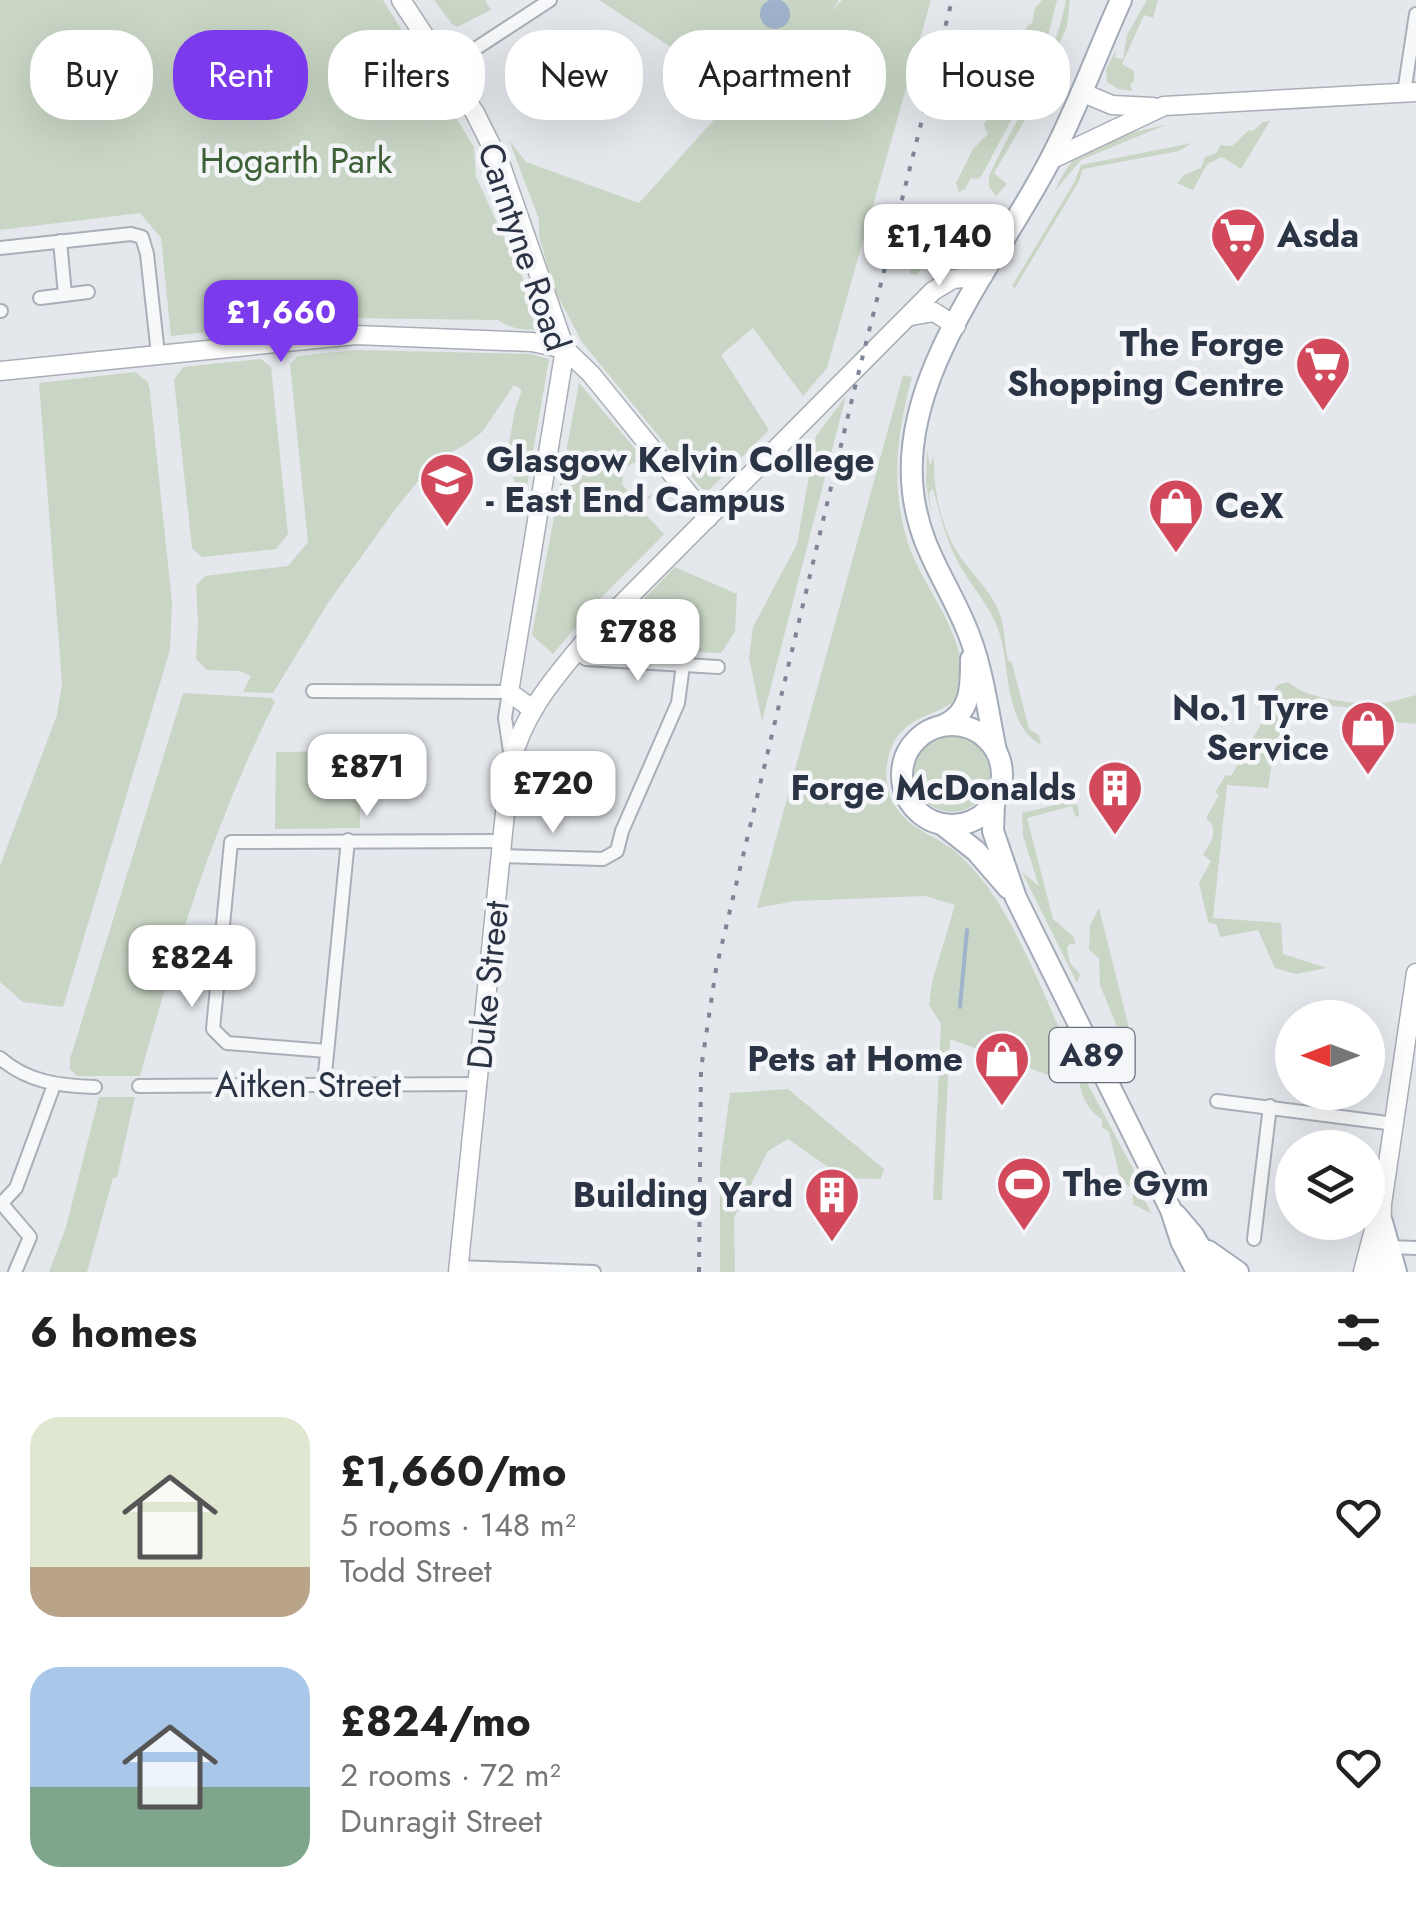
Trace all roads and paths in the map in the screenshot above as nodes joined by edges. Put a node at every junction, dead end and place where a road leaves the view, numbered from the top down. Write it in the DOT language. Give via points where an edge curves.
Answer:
graph roads {
  1 [pos="401,0"];
  2 [pos="550,0"];
  3 [pos="1120,0"];
  4 [pos="1416,14"];
  5 [pos="421,30"];
  6 [pos="485,42"];
  7 [pos="1080,92"];
  8 [pos="1410,92"];
  9 [pos="1159,107"];
  10 [pos="479,120"];
  11 [pos="1050,160"];
  12 [pos="60,241"];
  13 [pos="0,248"];
  14 [pos="983,276"];
  15 [pos="88,292"];
  16 [pos="64,295"];
  17 [pos="40,298"];
  18 [pos="924,301"];
  19 [pos="911,316"];
  20 [pos="960,319"];
  21 [pos="565,348"];
  22 [pos="158,354"];
  23 [pos="0,372"];
  24 [pos="708,518"];
  25 [pos="970,637"];
  26 [pos="576,652"];
  27 [pos="683,665"];
  28 [pos="718,667"];
  29 [pos="313,691"];
  30 [pos="509,692"];
  31 [pos="532,709"];
  32 [pos="944,725"];
  33 [pos="996,751"];
  34 [pos="511,760"];
  35 [pos="994,804"];
  36 [pos="941,824"];
  37 [pos="348,840"];
  38 [pos="502,848"];
  39 [pos="1016,898"];
  40 [pos="1416,973"];
  41 [pos="327,1051"];
  42 [pos="0,1058"];
  43 [pos="324,1084"];
  44 [pos="478,1084"];
  45 [pos="54,1086"];
  46 [pos="138,1086"];
  47 [pos="95,1087"];
  48 [pos="1216,1101"];
  49 [pos="1270,1106"];
  50 [pos="1395,1124"];
  51 [pos="1385,1171"];
  52 [pos="1,1204"];
  53 [pos="1385,1234"];
  54 [pos="1254,1238"];
  55 [pos="1370,1240"];
  56 [pos="1378,1240"];
  57 [pos="1389,1247"];
  58 [pos="1416,1248"];
  59 [pos="1192,1253"];
  60 [pos="458,1270"];
  61 [pos="15,1272"];
  62 [pos="594,1272"];
  63 [pos="1208,1272"];
  64 [pos="1215,1272"];
  65 [pos="1238,1272"];
  66 [pos="1363,1272"];
  67 [pos="1380,1272"];
  68 [pos="1396,1272"];
  1 -- 5 [label="street, Carntyne Road"];
  2 -- 6 [label="street"];
  3 -- 7 [label="main road"];
  4 -- 8 [label="street"];
  7 -- 9 [label="street" via="1112,105"];
  7 -- 11 [label="main road"];
  8 -- 9 [label="street"];
  9 -- 11 [label="street"];
  10 -- 21 [label="street, Carntyne Road"];
  11 -- 14 [label="main road"];
  12 -- 13 [label="street"];
  12 -- 16 [label="street"];
  12 -- 22 [label="street" via="142,237"];
  14 -- 18 [label="street, Duke Street" via="948,280"];
  14 -- 20 [label="main road"];
  15 -- 16 [label="street"];
  16 -- 17 [label="street"];
  18 -- 19 [label="street, Duke Street"];
  18 -- 20 [label="street" via="941,297"];
  19 -- 20 [label="street" via="934,312"];
  19 -- 24 [label="street, Duke Street"];
  20 -- 25 [label="main road" via="920,402 911,467 922,536"];
  21 -- 22 [label="street" via="356,335"];
  21 -- 24 [label="street"];
  21 -- 30 [label="street, Carntyne Road"];
  22 -- 23 [label="street"];
  24 -- 26 [label="street, Duke Street"];
  25 -- 32 [label="main road" via="969,698"];
  25 -- 33 [label="main road"];
  26 -- 27 [label="street" via="586,659"];
  26 -- 31 [label="street, Duke Street"];
  27 -- 28 [label="street"];
  27 -- 38 [label="street" via="678,703 617,851 603,858"];
  29 -- 30 [label="street"];
  30 -- 31 [label="street"];
  30 -- 34 [label="street, Carntyne Road"];
  31 -- 34 [label="street, Duke Street"];
  32 -- 33 [label="main road" via="966,726"];
  32 -- 36 [label="main road" via="912,745 902,772 914,808"];
  33 -- 35 [label="main road" via="1002,774"];
  34 -- 38 [label="street, Duke Street"];
  35 -- 36 [label="main road" via="970,821"];
  35 -- 39 [label="main road, A89" via="993,830"];
  36 -- 39 [label="main road, A89" via="976,850"];
  37 -- 38 [label="street"];
  37 -- 41 [label="street"];
  37 -- 41 [label="street" via="232,842 212,1029 227,1042"];
  38 -- 44 [label="street, Duke Street"];
  39 -- 59 [label="main road, A89"];
  40 -- 50 [label="street"];
  41 -- 43 [label="street"];
  42 -- 45 [label="street"];
  43 -- 44 [label="street, Aitken Street"];
  43 -- 46 [label="street, Aitken Street"];
  44 -- 60 [label="street, Duke Street"];
  45 -- 47 [label="street"];
  45 -- 52 [label="street" via="16,1188"];
  48 -- 49 [label="street"];
  49 -- 50 [label="street"];
  49 -- 54 [label="street" via="1266,1188"];
  50 -- 51 [label="street"];
  52 -- 61 [label="street" via="30,1238"];
  53 -- 57 [label="main road"];
  55 -- 66 [label="street"];
  56 -- 67 [label="street"];
  57 -- 58 [label="street"];
  57 -- 68 [label="main road"];
  59 -- 63 [label="main road"];
  59 -- 64 [label="main road, A89"];
  59 -- 65 [label="main road"];
  60 -- 62 [label="street"];
}
